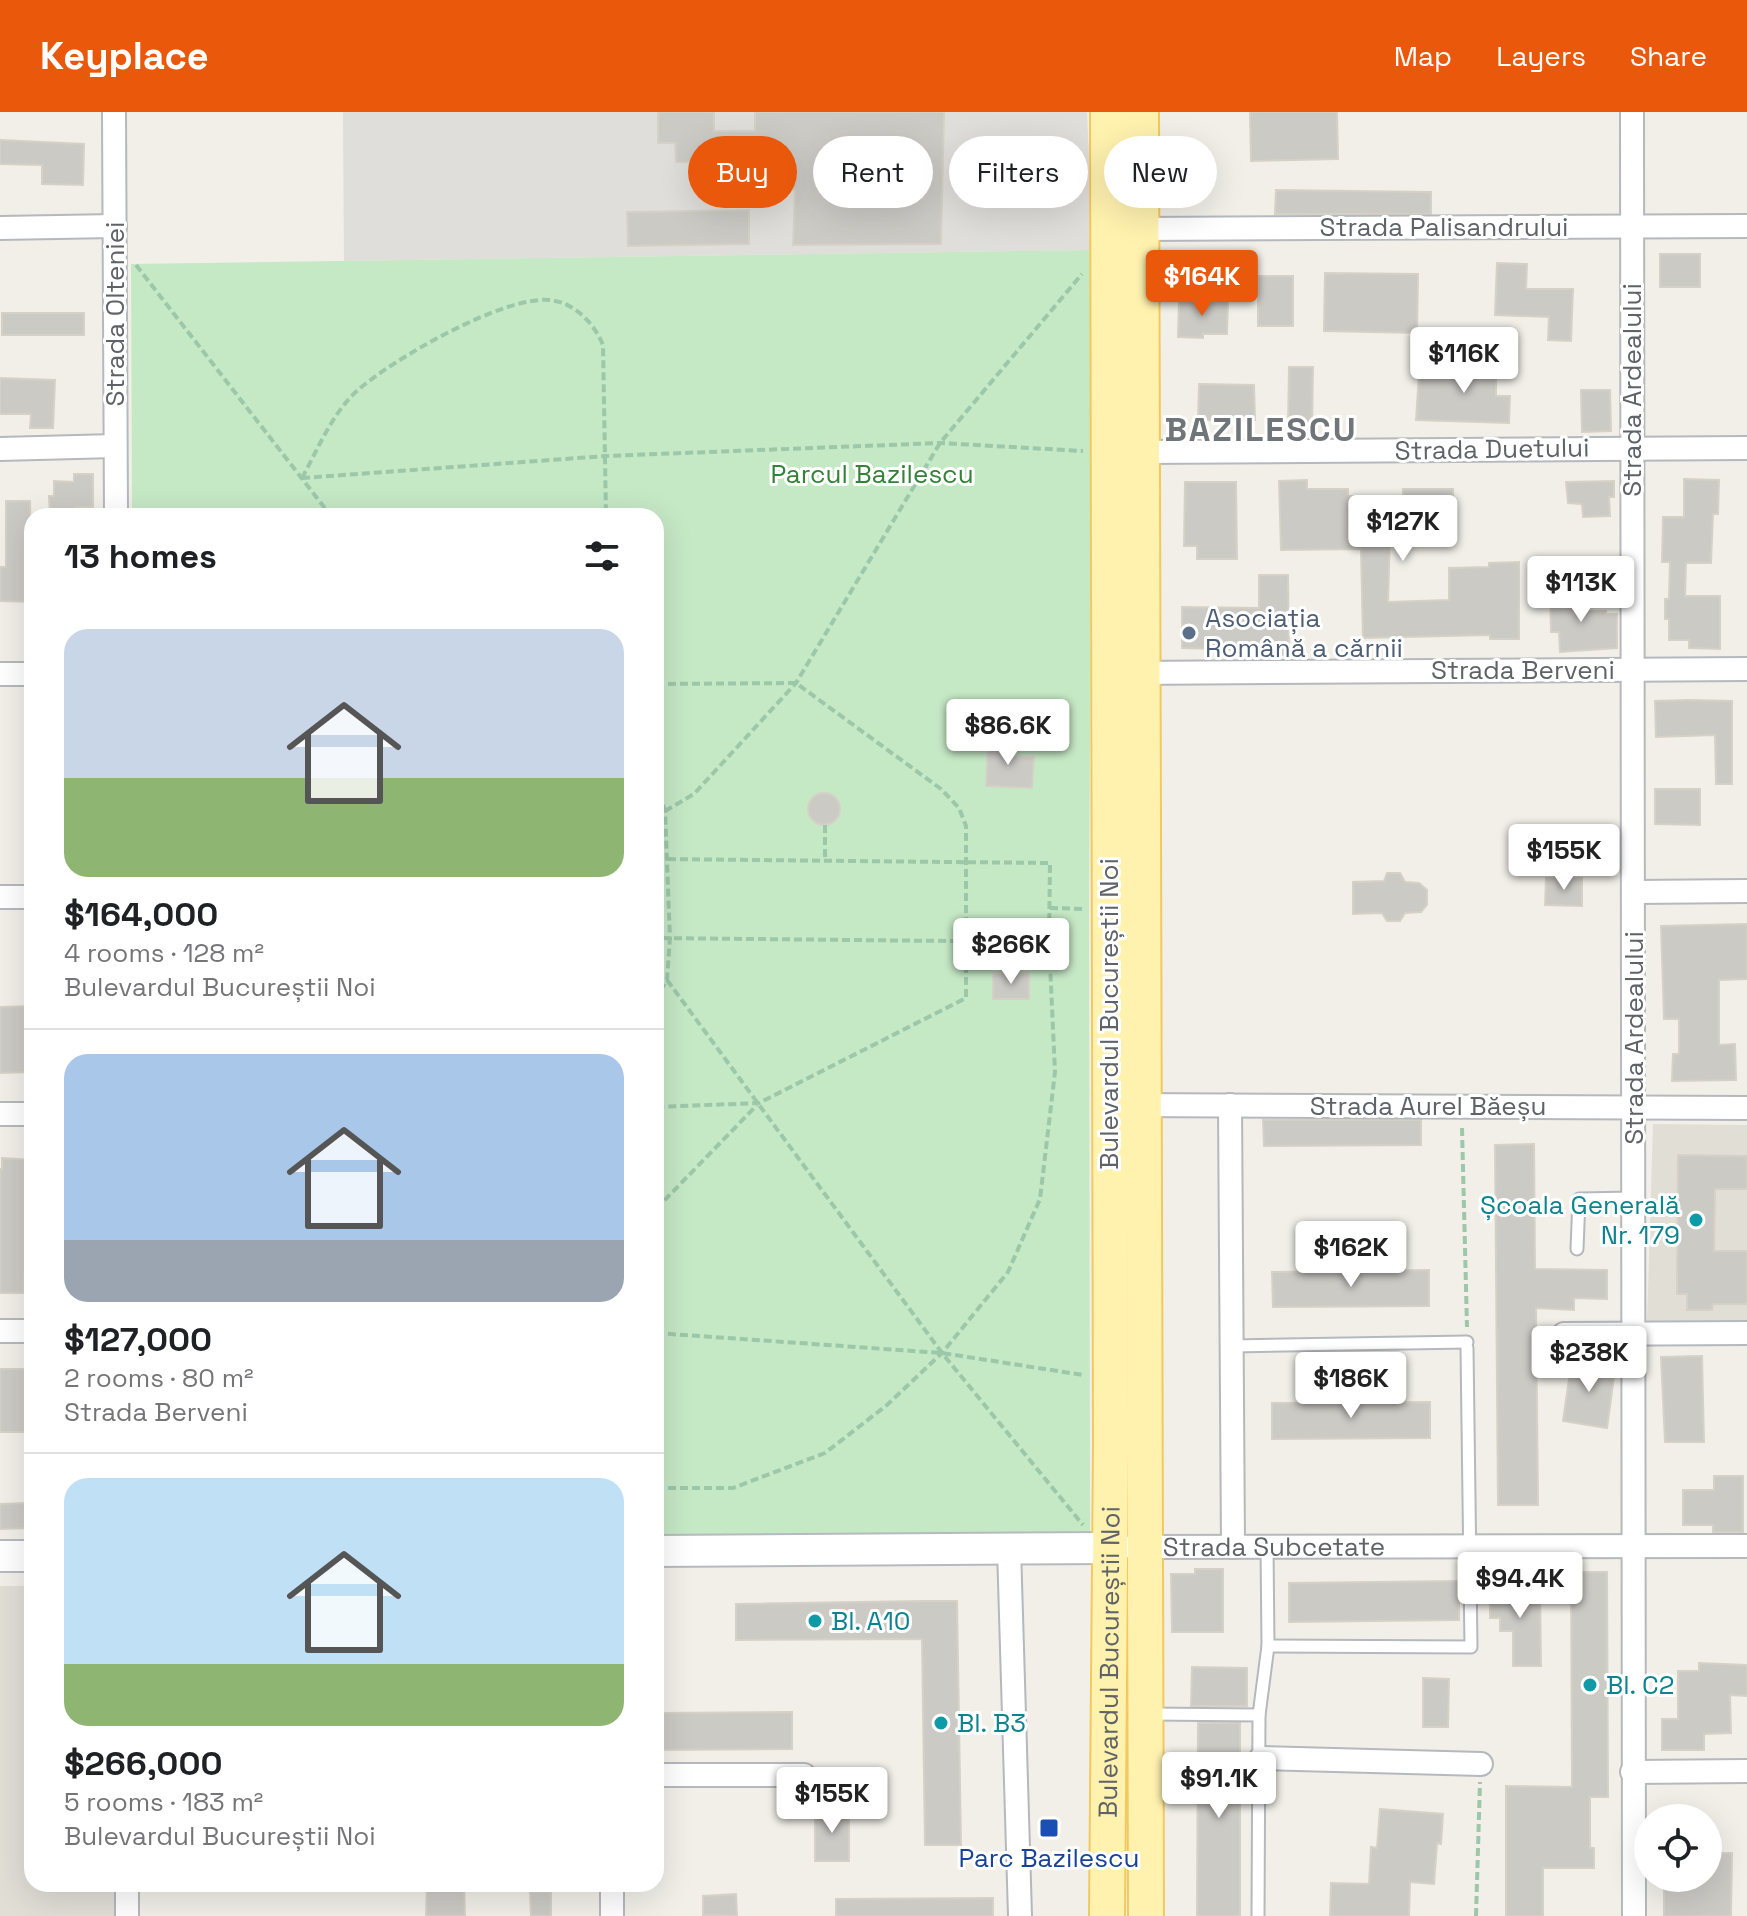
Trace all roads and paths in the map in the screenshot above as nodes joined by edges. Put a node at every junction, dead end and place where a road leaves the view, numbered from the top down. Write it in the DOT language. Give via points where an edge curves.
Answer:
graph roads {
  1 [pos="114,112"];
  2 [pos="1108,112"];
  3 [pos="1141,112"];
  4 [pos="1632,112"];
  5 [pos="115,226"];
  6 [pos="1633,226"];
  7 [pos="1747,226"];
  8 [pos="0,228"];
  9 [pos="1141,229"];
  10 [pos="130,258"];
  11 [pos="1083,273"];
  12 [pos="940,443"];
  13 [pos="115,446"];
  14 [pos="1632,447"];
  15 [pos="1747,448"];
  16 [pos="0,449"];
  17 [pos="1096,452"];
  18 [pos="1140,452"];
  19 [pos="606,456"];
  20 [pos="302,478"];
  21 [pos="116,508"];
  22 [pos="325,508"];
  23 [pos="606,508"];
  24 [pos="1633,669"];
  25 [pos="1747,669"];
  26 [pos="1108,673"];
  27 [pos="1141,673"];
  28 [pos="0,674"];
  29 [pos="24,674"];
  30 [pos="796,683"];
  31 [pos="664,684"];
  32 [pos="664,808"];
  33 [pos="665,811"];
  34 [pos="825,825"];
  35 [pos="667,859"];
  36 [pos="825,861"];
  37 [pos="968,862"];
  38 [pos="1747,891"];
  39 [pos="1634,892"];
  40 [pos="0,897"];
  41 [pos="24,897"];
  42 [pos="1050,908"];
  43 [pos="1089,909"];
  44 [pos="664,938"];
  45 [pos="670,938"];
  46 [pos="967,941"];
  47 [pos="1049,942"];
  48 [pos="667,980"];
  49 [pos="664,985"];
  50 [pos="759,1103"];
  51 [pos="1144,1105"];
  52 [pos="1230,1105"];
  53 [pos="1462,1105"];
  54 [pos="664,1107"];
  55 [pos="1110,1107"];
  56 [pos="1634,1108"];
  57 [pos="1747,1108"];
  58 [pos="0,1114"];
  59 [pos="24,1114"];
  60 [pos="1634,1198"];
  61 [pos="664,1201"];
  62 [pos="1577,1249"];
  63 [pos="0,1331"];
  64 [pos="24,1331"];
  65 [pos="1634,1333"];
  66 [pos="1747,1333"];
  67 [pos="664,1334"];
  68 [pos="1564,1334"];
  69 [pos="1467,1345"];
  70 [pos="1232,1346"];
  71 [pos="942,1353"];
  72 [pos="1092,1376"];
  73 [pos="664,1488"];
  74 [pos="1083,1525"];
  75 [pos="1747,1546"];
  76 [pos="1145,1547"];
  77 [pos="1233,1547"];
  78 [pos="1267,1547"];
  79 [pos="1009,1548"];
  80 [pos="1109,1548"];
  81 [pos="1471,1548"];
  82 [pos="1633,1548"];
  83 [pos="664,1551"];
  84 [pos="0,1556"];
  85 [pos="24,1556"];
  86 [pos="1268,1646"];
  87 [pos="1144,1714"];
  88 [pos="1259,1715"];
  89 [pos="1261,1758"];
  90 [pos="1481,1764"];
  91 [pos="1747,1771"];
  92 [pos="1632,1772"];
  93 [pos="664,1775"];
  94 [pos="804,1775"];
  95 [pos="127,1892"];
  96 [pos="612,1892"];
  97 [pos="127,1916"];
  98 [pos="612,1916"];
  99 [pos="1020,1916"];
  100 [pos="1107,1916"];
  101 [pos="1146,1916"];
  102 [pos="1258,1916"];
  103 [pos="1476,1916"];
  104 [pos="1634,1916"];
  1 -- 5 [label="street, Strada Olteniei"];
  2 -- 26 [label="main road, Bulevardul Bucureștii Noi"];
  3 -- 9 [label="main road, Bulevardul Bucureștii Noi"];
  4 -- 6 [label="street, Strada Ardealului"];
  5 -- 8 [label="street"];
  5 -- 13 [label="street, Strada Olteniei"];
  6 -- 7 [label="street, Strada Palisandrului"];
  6 -- 9 [label="street, Strada Palisandrului"];
  6 -- 14 [label="street, Strada Ardealului"];
  9 -- 18 [label="main road, Bulevardul Bucureștii Noi"];
  10 -- 20 [label="path"];
  11 -- 12 [label="path"];
  12 -- 17 [label="path"];
  12 -- 19 [label="path"];
  12 -- 30 [label="path"];
  13 -- 16 [label="street"];
  13 -- 21 [label="street, Strada Olteniei"];
  14 -- 15 [label="street, Strada Duetului"];
  14 -- 18 [label="street, Strada Duetului"];
  14 -- 24 [label="street, Strada Ardealului"];
  18 -- 27 [label="main road, Bulevardul Bucureștii Noi"];
  19 -- 20 [label="path"];
  19 -- 20 [label="path" via="603,345 596,328 576,310 551,300 518,302 415,348 356,391"];
  19 -- 23 [label="path"];
  20 -- 22 [label="path"];
  24 -- 25 [label="street, Strada Berveni"];
  24 -- 27 [label="street, Strada Berveni"];
  24 -- 39 [label="street, Strada Ardealului"];
  26 -- 27 [label="street, Strada Berveni"];
  26 -- 55 [label="main road, Bulevardul Bucureștii Noi"];
  27 -- 51 [label="main road, Bulevardul Bucureștii Noi"];
  28 -- 29 [label="street"];
  30 -- 31 [label="path"];
  30 -- 33 [label="path" via="694,794"];
  30 -- 37 [label="path" via="941,789 959,808 966,826"];
  32 -- 33 [label="path"];
  33 -- 35 [label="path"];
  34 -- 36 [label="path"];
  35 -- 36 [label="path"];
  35 -- 45 [label="path"];
  36 -- 37 [label="path"];
  37 -- 42 [label="path" via="1050,863"];
  37 -- 46 [label="path"];
  38 -- 39 [label="street"];
  39 -- 56 [label="street, Strada Ardealului"];
  40 -- 41 [label="street"];
  42 -- 43 [label="path"];
  42 -- 47 [label="path"];
  44 -- 45 [label="path"];
  45 -- 46 [label="path"];
  45 -- 48 [label="path"];
  46 -- 47 [label="path"];
  46 -- 50 [label="path" via="966,998"];
  47 -- 71 [label="path" via="1055,1072 1040,1199 1008,1272"];
  48 -- 49 [label="path"];
  48 -- 50 [label="path"];
  50 -- 54 [label="path"];
  50 -- 61 [label="path"];
  50 -- 71 [label="path"];
  51 -- 52 [label="street, Strada Aurel Băeșu"];
  51 -- 55 [label="street, Strada Aurel Băeșu"];
  51 -- 76 [label="main road, Bulevardul Bucureștii Noi"];
  52 -- 53 [label="street, Strada Aurel Băeșu"];
  52 -- 70 [label="street"];
  53 -- 56 [label="street, Strada Aurel Băeșu"];
  53 -- 69 [label="path"];
  55 -- 80 [label="main road, Bulevardul Bucureștii Noi"];
  56 -- 57 [label="street, Strada Aurel Băeșu"];
  56 -- 60 [label="street, Strada Ardealului"];
  58 -- 59 [label="street"];
  60 -- 62 [label="lane" via="1579,1199"];
  60 -- 65 [label="street, Strada Ardealului"];
  63 -- 64 [label="street"];
  65 -- 66 [label="street"];
  65 -- 68 [label="street"];
  65 -- 82 [label="street, Strada Ardealului"];
  67 -- 71 [label="path"];
  69 -- 70 [label="lane"];
  69 -- 81 [label="lane"];
  70 -- 77 [label="street"];
  71 -- 72 [label="path"];
  71 -- 73 [label="path" via="825,1453 733,1488"];
  71 -- 74 [label="path"];
  75 -- 82 [label="street, Strada Subcetate"];
  76 -- 77 [label="street, Strada Subcetate"];
  76 -- 80 [label="street, Strada Subcetate"];
  76 -- 87 [label="main road, Bulevardul Bucureștii Noi"];
  77 -- 78 [label="street, Strada Subcetate"];
  78 -- 81 [label="street, Strada Subcetate"];
  78 -- 86 [label="lane"];
  79 -- 80 [label="street, Strada Subcetate"];
  79 -- 83 [label="street, Strada Subcetate"];
  79 -- 99 [label="street"];
  80 -- 100 [label="main road, Bulevardul Bucureștii Noi"];
  81 -- 82 [label="street, Strada Subcetate"];
  81 -- 86 [label="lane" via="1471,1647"];
  82 -- 92 [label="street, Strada Ardealului"];
  84 -- 85 [label="street"];
  86 -- 88 [label="lane"];
  87 -- 88 [label="lane"];
  87 -- 101 [label="main road, Bulevardul Bucureștii Noi"];
  88 -- 89 [label="lane"];
  89 -- 90 [label="street"];
  89 -- 102 [label="lane"];
  90 -- 103 [label="path"];
  91 -- 92 [label="street"];
  92 -- 104 [label="street, Strada Ardealului"];
  93 -- 94 [label="street"];
  95 -- 97 [label="street"];
  96 -- 98 [label="street"];
}
